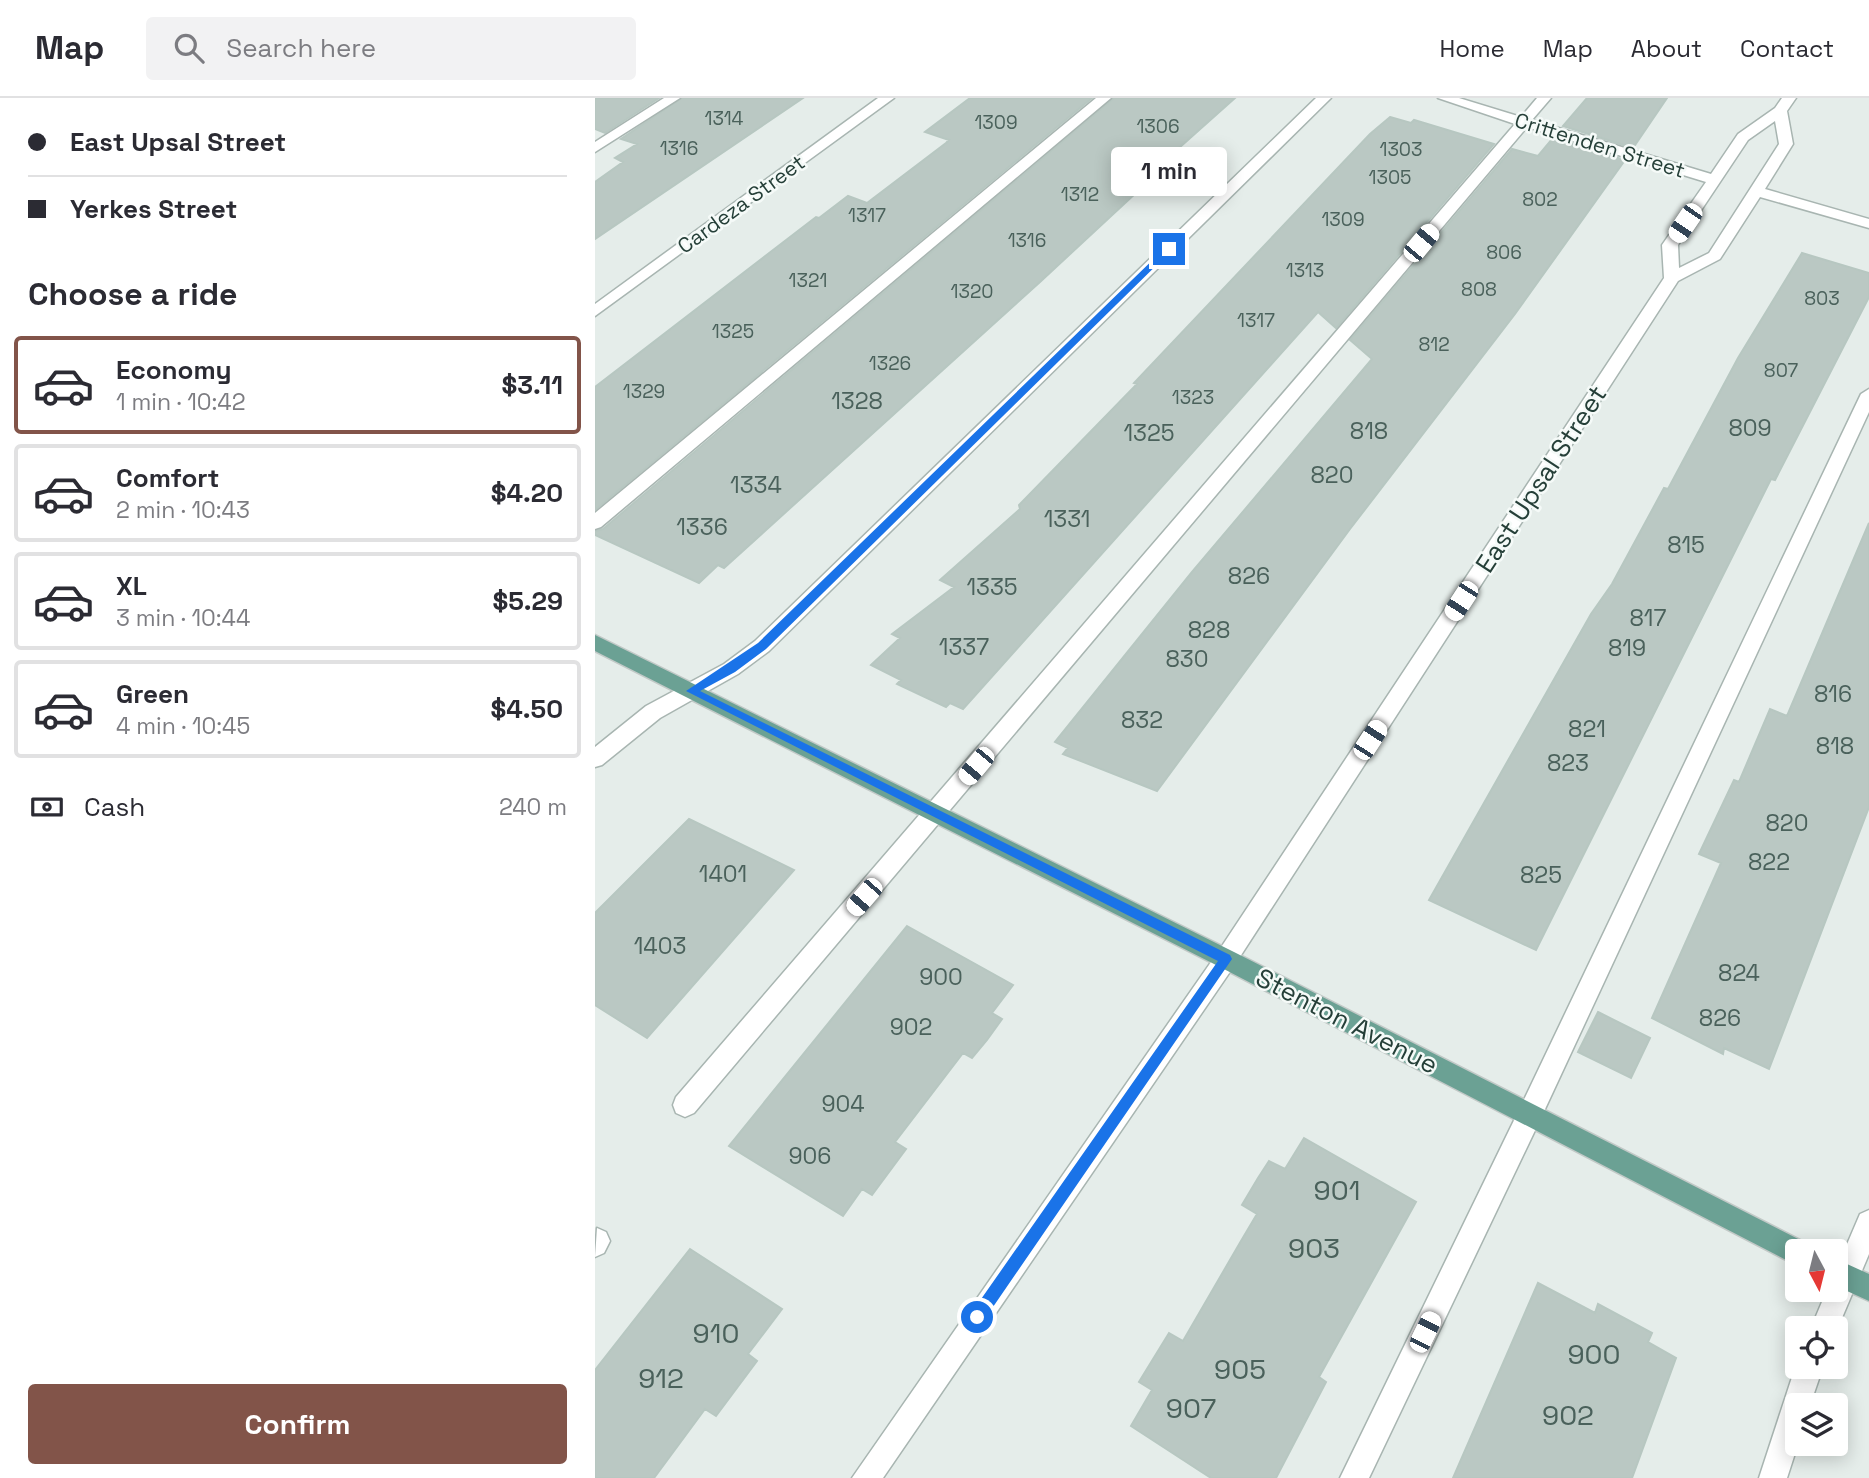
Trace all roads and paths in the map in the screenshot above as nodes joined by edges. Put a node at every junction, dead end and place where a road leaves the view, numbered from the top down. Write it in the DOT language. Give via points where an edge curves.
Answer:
graph roads {
  1 [pos="673,98"];
  2 [pos="887,98"];
  3 [pos="1104,98"];
  4 [pos="1324,98"];
  5 [pos="1445,98"];
  6 [pos="1544,98"];
  7 [pos="1789,98"];
  8 [pos="1780,111"];
  9 [pos="1524,122"];
  10 [pos="595,148"];
  11 [pos="1715,180"];
  12 [pos="1756,191"];
  13 [pos="1869,224"];
  14 [pos="1672,278"];
  15 [pos="595,311"];
  16 [pos="1869,394"];
  17 [pos="595,523"];
  18 [pos="595,642"];
  19 [pos="691,691"];
  20 [pos="595,759"];
  21 [pos="935,813"];
  22 [pos="1226,959"];
  23 [pos="685,1105"];
  24 [pos="1530,1114"];
  25 [pos="1869,1223"];
  26 [pos="1785,1246"];
  27 [pos="1848,1260"];
  28 [pos="1848,1278"];
  29 [pos="1869,1288"];
  30 [pos="1805,1379"];
  31 [pos="866,1478"];
  32 [pos="1354,1478"];
  33 [pos="1773,1478"];
  1 -- 10 [label="street"];
  2 -- 15 [label="street, Cardeza Street"];
  3 -- 17 [label="street"];
  4 -- 19 [label="street" via="762,646"];
  5 -- 9 [label="street, Crittenden Street"];
  6 -- 9 [label="street"];
  7 -- 8 [label="street"];
  8 -- 11 [label="street" via="1743,137"];
  8 -- 12 [label="street, East Upsal Street" via="1786,144"];
  9 -- 11 [label="street, Crittenden Street"];
  9 -- 21 [label="street"];
  11 -- 14 [label="street" via="1670,245"];
  12 -- 13 [label="street"];
  12 -- 14 [label="street, East Upsal Street" via="1715,256"];
  14 -- 22 [label="street, East Upsal Street"];
  16 -- 24 [label="street"];
  18 -- 19 [label="main road, Stenton Avenue"];
  19 -- 20 [label="street" via="653,712"];
  19 -- 21 [label="main road, Stenton Avenue"];
  21 -- 22 [label="main road, Stenton Avenue"];
  21 -- 23 [label="street"];
  22 -- 24 [label="main road, Stenton Avenue"];
  22 -- 31 [label="street, East Upsal Street"];
  24 -- 26 [label="main road, Stenton Avenue"];
  24 -- 32 [label="street"];
  25 -- 27 [label="street"];
  28 -- 29 [label="main road"];
  30 -- 33 [label="street"];
}
